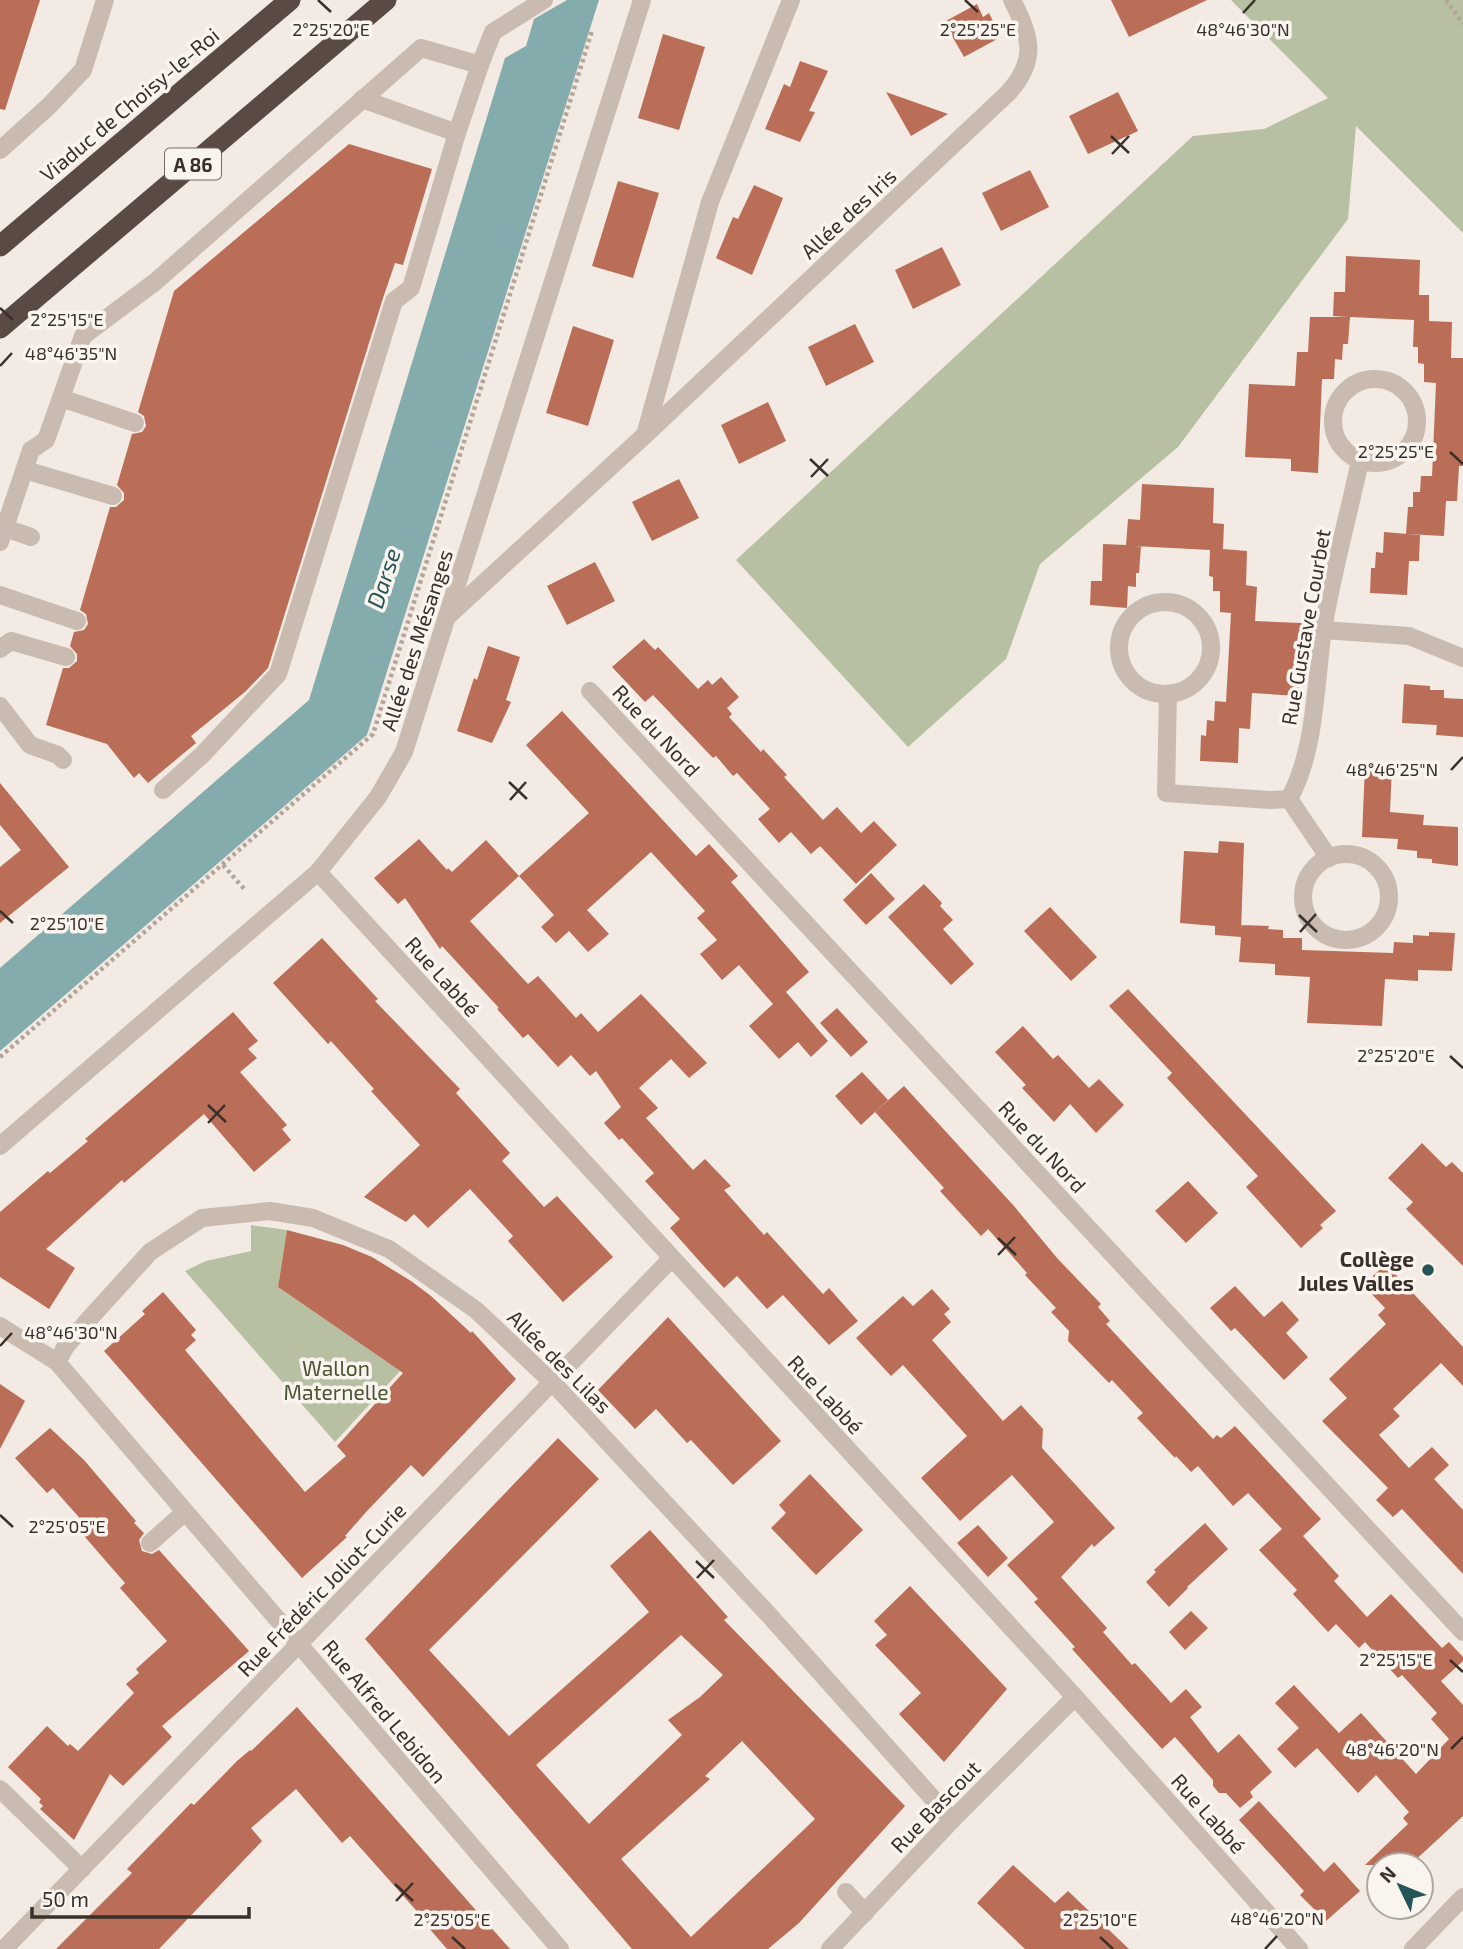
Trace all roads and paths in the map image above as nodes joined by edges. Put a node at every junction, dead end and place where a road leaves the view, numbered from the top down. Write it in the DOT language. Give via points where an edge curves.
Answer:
graph roads {
  1 [pos="105,0"];
  2 [pos="290,0"];
  3 [pos="386,0"];
  4 [pos="544,0"];
  5 [pos="642,0"];
  6 [pos="791,0"];
  7 [pos="1012,0"];
  8 [pos="1446,0"];
  9 [pos="1463,24"];
  10 [pos="592,31"];
  11 [pos="480,65"];
  12 [pos="362,99"];
  13 [pos="457,133"];
  14 [pos="0,150"];
  15 [pos="0,246"];
  16 [pos="0,328"];
  17 [pos="61,398"];
  18 [pos="135,423"];
  19 [pos="645,435"];
  20 [pos="1360,461"];
  21 [pos="25,470"];
  22 [pos="113,496"];
  23 [pos="2,535"];
  24 [pos="31,537"];
  25 [pos="0,595"];
  26 [pos="447,617"];
  27 [pos="77,621"];
  28 [pos="1323,629"];
  29 [pos="0,649"];
  30 [pos="66,657"];
  31 [pos="1463,658"];
  32 [pos="590,691"];
  33 [pos="1168,694"];
  34 [pos="0,706"];
  35 [pos="63,760"];
  36 [pos="163,790"];
  37 [pos="1289,799"];
  38 [pos="1329,858"];
  39 [pos="223,864"];
  40 [pos="318,873"];
  41 [pos="246,891"];
  42 [pos="0,1057"];
  43 [pos="0,1146"];
  44 [pos="671,1259"];
  45 [pos="0,1326"];
  46 [pos="57,1362"];
  47 [pos="552,1382"];
  48 [pos="185,1512"];
  49 [pos="150,1543"];
  50 [pos="1463,1632"];
  51 [pos="299,1645"];
  52 [pos="1075,1697"];
  53 [pos="0,1789"];
  54 [pos="952,1820"];
  55 [pos="82,1870"];
  56 [pos="846,1892"];
  57 [pos="1463,1897"];
  58 [pos="865,1913"];
  59 [pos="4,1949"];
  60 [pos="560,1949"];
  61 [pos="830,1949"];
  62 [pos="1299,1949"];
  63 [pos="1413,1949"];
  1 -- 14 [label="street" via="83,69"];
  2 -- 15 [label="highway, Viaduc de Choisy-le-Roi"];
  3 -- 16 [label="highway, A 86"];
  4 -- 11 [label="street" via="493,32"];
  5 -- 26 [label="street, Allée des Mésanges"];
  6 -- 19 [label="street" via="710,202"];
  7 -- 19 [label="street, Allée des Iris" via="1028,46 1029,60 1021,79"];
  8 -- 9 [label="path"];
  10 -- 39 [label="path" via="373,734"];
  11 -- 12 [label="street" via="421,48"];
  11 -- 13 [label="street"];
  12 -- 13 [label="street"];
  12 -- 17 [label="street" via="155,282 83,336"];
  13 -- 36 [label="street" via="411,288 394,301 278,674"];
  17 -- 18 [label="street"];
  17 -- 21 [label="street" via="46,440 31,450"];
  19 -- 26 [label="street, Allée des Iris"];
  20 -- 20 [label="street" via="1373,464 1399,456 1415,435 1416,409 1410,397 1388,381 1359,381 1337,400 1332,414 1338,443"];
  20 -- 28 [label="street, Rue Gustave Courbet"];
  21 -- 22 [label="street"];
  21 -- 23 [label="street"];
  23 -- 24 [label="street"];
  25 -- 27 [label="street"];
  26 -- 40 [label="street, Allée des Mésanges" via="404,752 378,797"];
  28 -- 31 [label="street" via="1409,636"];
  28 -- 37 [label="street, Rue Gustave Courbet" via="1300,779"];
  29 -- 30 [label="street" via="11,641"];
  32 -- 50 [label="street, Rue du Nord"];
  33 -- 33 [label="street" via="1182,691 1203,673 1211,645 1208,631 1191,610 1162,602 1133,614 1123,627 1120,659 1138,685"];
  33 -- 37 [label="street" via="1166,793"];
  34 -- 35 [label="street" via="30,745"];
  37 -- 38 [label="street"];
  38 -- 38 [label="street" via="1308,878 1303,893 1307,915 1334,939 1364,937 1384,919 1389,893 1386,880 1379,869 1356,855"];
  39 -- 41 [label="path"];
  39 -- 42 [label="path"];
  40 -- 43 [label="street, Allée des Mésanges"];
  40 -- 44 [label="street, Rue Labbé"];
  44 -- 47 [label="street, Rue Frédéric Joliot-Curie"];
  44 -- 52 [label="street, Rue Labbé"];
  45 -- 46 [label="street, Rue Alfred Lebidon"];
  46 -- 47 [label="street, Allée des Lilas" via="150,1252 202,1218 270,1211 313,1218 389,1249 476,1310"];
  46 -- 48 [label="street, Rue Alfred Lebidon"];
  47 -- 51 [label="street, Rue Frédéric Joliot-Curie"];
  47 -- 54 [label="street, Allée des Lilas"];
  48 -- 49 [label="street"];
  48 -- 51 [label="street, Rue Alfred Lebidon"];
  51 -- 55 [label="street, Rue Frédéric Joliot-Curie"];
  51 -- 60 [label="street, Rue Alfred Lebidon"];
  52 -- 54 [label="street, Rue Bascout"];
  52 -- 62 [label="street, Rue Labbé"];
  53 -- 55 [label="street"];
  54 -- 58 [label="street, Rue Bascout"];
  55 -- 59 [label="street, Rue Frédéric Joliot-Curie"];
  56 -- 58 [label="street"];
  57 -- 63 [label="street"];
  58 -- 61 [label="street, Rue Bascout"];
}
